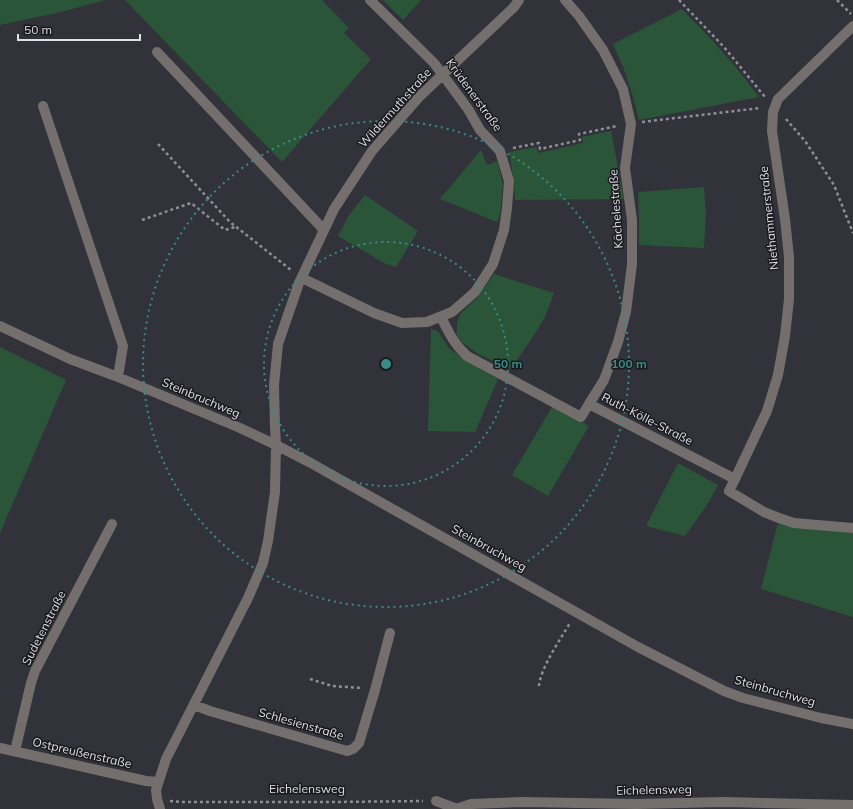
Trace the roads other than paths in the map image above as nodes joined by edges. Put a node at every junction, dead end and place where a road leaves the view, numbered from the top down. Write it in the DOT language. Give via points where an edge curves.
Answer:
graph roads {
  1 [pos="370,0"];
  2 [pos="519,0"];
  3 [pos="565,0"];
  4 [pos="853,26"];
  5 [pos="157,52"];
  6 [pos="443,74"];
  7 [pos="43,106"];
  8 [pos="324,230"];
  9 [pos="302,278"];
  10 [pos="441,316"];
  11 [pos="0,326"];
  12 [pos="118,377"];
  13 [pos="589,404"];
  14 [pos="276,445"];
  15 [pos="735,479"];
  16 [pos="112,524"];
  17 [pos="853,528"];
  18 [pos="390,633"];
  19 [pos="194,705"];
  20 [pos="853,724"];
  21 [pos="0,748"];
  22 [pos="15,751"];
  23 [pos="158,782"];
  24 [pos="436,801"];
  25 [pos="853,805"];
  26 [pos="160,809"];
  27 [pos="457,809"];
  1 -- 6 [label="street, Krüdenerstraße"];
  2 -- 6 [label="street, Wildermuthstraße"];
  3 -- 13 [label="street, Kächelestraße" via="603,50 623,89 631,124 624,168 632,220 632,264 626,312 604,380"];
  4 -- 15 [label="street, Niethammerstraße" via="778,99 773,112 772,131 789,258 785,336 778,375 767,411"];
  5 -- 8 [label="street"];
  6 -- 8 [label="street, Wildermuthstraße" via="372,151 334,209"];
  6 -- 10 [label="street, Krüdenerstraße" via="480,130 500,151 508,181 504,230 493,264 475,292 452,312"];
  7 -- 12 [label="street" via="122,346"];
  8 -- 9 [label="street, Wildermuthstraße"];
  9 -- 10 [label="street, Krüdenerstraße" via="374,313 402,323 427,322"];
  9 -- 14 [label="street, Wildermuthstraße" via="278,344 274,385"];
  10 -- 13 [label="street, Ruth-Kölle-Straße" via="453,341 467,356 581,417"];
  11 -- 12 [label="street, Steinbruchweg" via="70,359"];
  12 -- 14 [label="street, Steinbruchweg"];
  13 -- 15 [label="street, Ruth-Kölle-Straße"];
  14 -- 19 [label="street" via="275,492 263,563"];
  14 -- 20 [label="street, Steinbruchweg" via="638,647 724,690 743,698"];
  15 -- 17 [label="street" via="729,491 778,518"];
  16 -- 22 [label="street, Sudetenstraße" via="35,671"];
  18 -- 19 [label="street, Schlesienstraße" via="359,743 353,749 347,751"];
  19 -- 23 [label="street" via="166,759"];
  21 -- 22 [label="street, Ostpreußenstraße"];
  22 -- 23 [label="street, Ostpreußenstraße"];
  23 -- 26 [label="street" via="156,790"];
  24 -- 27 [label="street, Eichelensweg"];
  25 -- 27 [label="street, Eichelensweg" via="522,802 471,804"];
}
